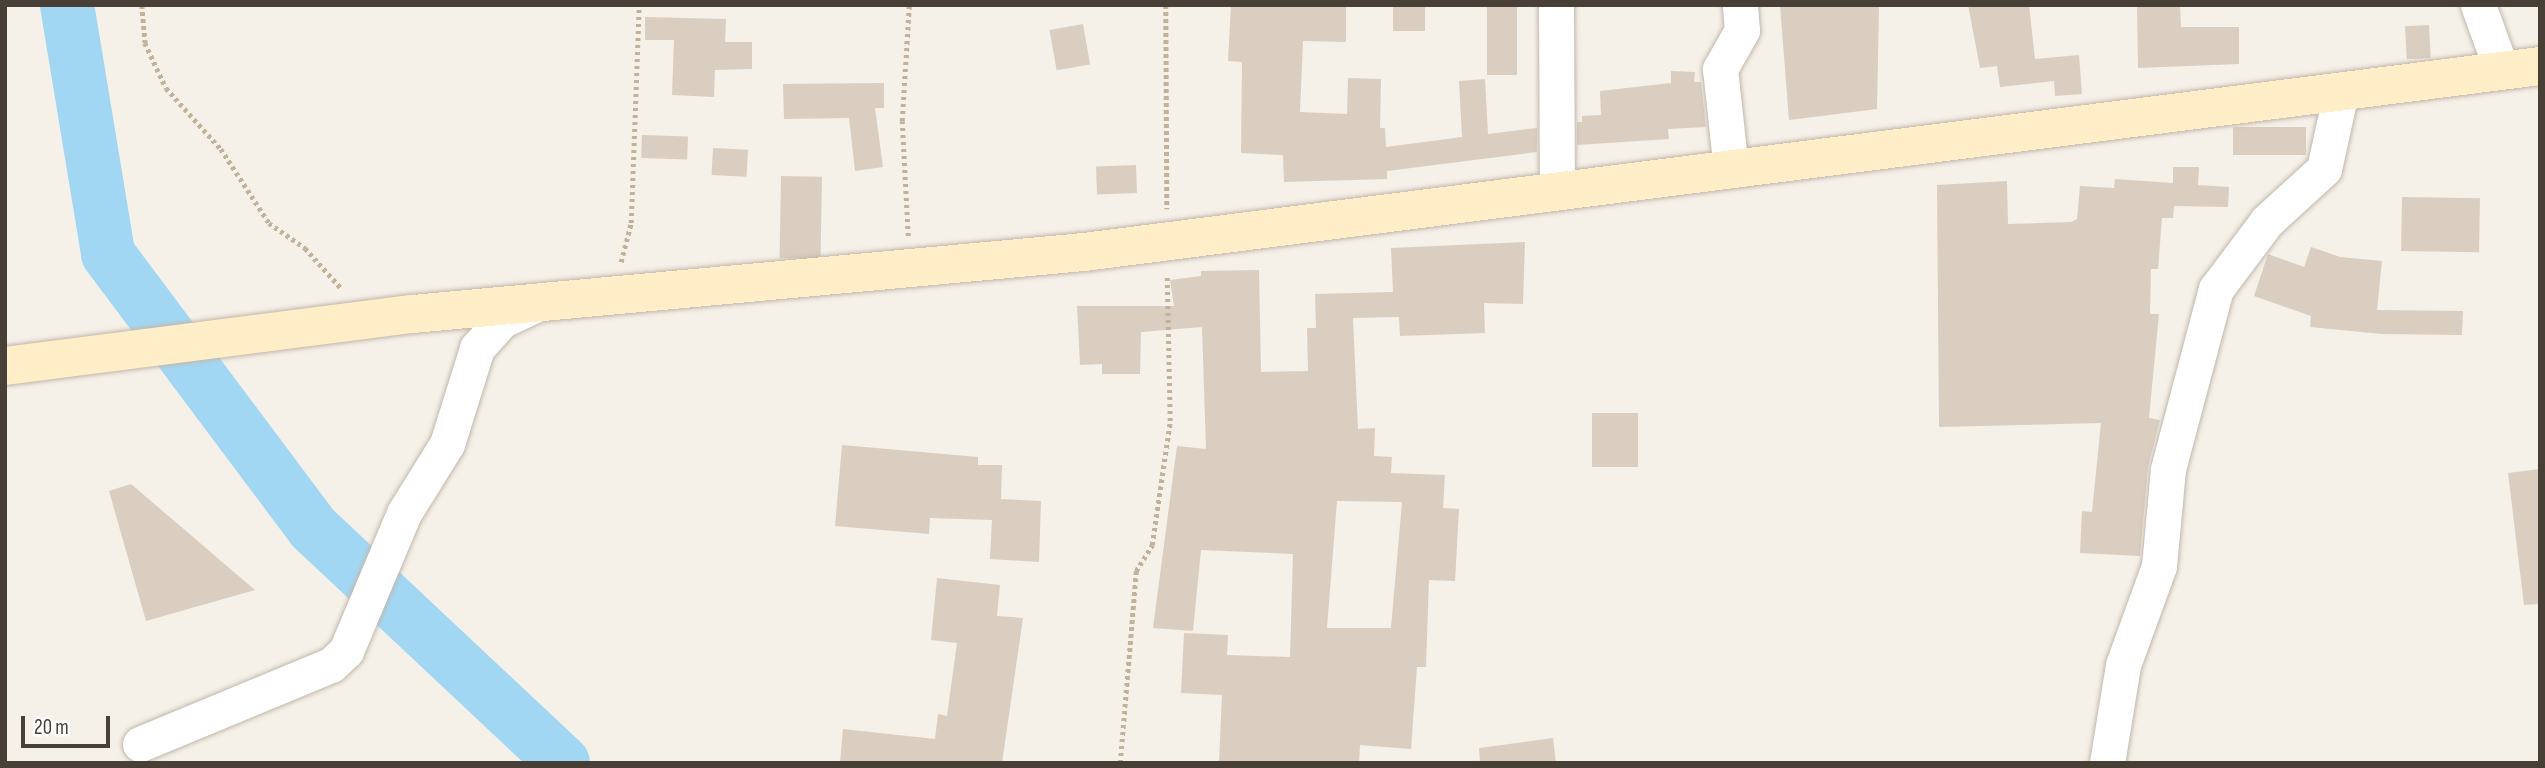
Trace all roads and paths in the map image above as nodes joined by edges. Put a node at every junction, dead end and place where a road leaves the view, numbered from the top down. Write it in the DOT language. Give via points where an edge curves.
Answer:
graph roads {
  1 [pos="142,5"];
  2 [pos="639,5"];
  3 [pos="909,5"];
  4 [pos="1166,5"];
  5 [pos="1556,5"];
  6 [pos="1740,5"];
  7 [pos="2477,5"];
  8 [pos="2540,66"];
  9 [pos="2502,71"];
  10 [pos="2341,92"];
  11 [pos="1731,170"];
  12 [pos="1557,192"];
  13 [pos="1167,242"];
  14 [pos="910,268"];
  15 [pos="350,288"];
  16 [pos="612,296"];
  17 [pos="541,302"];
  18 [pos="5,366"];
  19 [pos="140,744"];
  20 [pos="1120,763"];
  21 [pos="2107,763"];
  1 -- 15 [label="path" via="145,43 166,89 221,149 269,223 305,248 339,288"];
  2 -- 16 [label="path" via="631,223"];
  3 -- 14 [label="path" via="902,121"];
  4 -- 13 [label="path"];
  5 -- 12 [label="street"];
  6 -- 11 [label="street" via="1742,30 1720,69"];
  7 -- 9 [label="street"];
  8 -- 9 [label="main road"];
  9 -- 10 [label="main road"];
  10 -- 11 [label="main road"];
  10 -- 21 [label="street" via="2324,169 2267,221 2216,289 2168,469 2159,566 2123,665"];
  11 -- 12 [label="main road"];
  12 -- 13 [label="main road"];
  13 -- 14 [label="main road"];
  13 -- 20 [label="path" via="1171,421 1152,545 1136,571"];
  14 -- 16 [label="main road"];
  16 -- 17 [label="main road"];
  17 -- 18 [label="main road"];
  17 -- 19 [label="street" via="500,321 477,348 447,444 404,513 353,637 331,665"];
}
